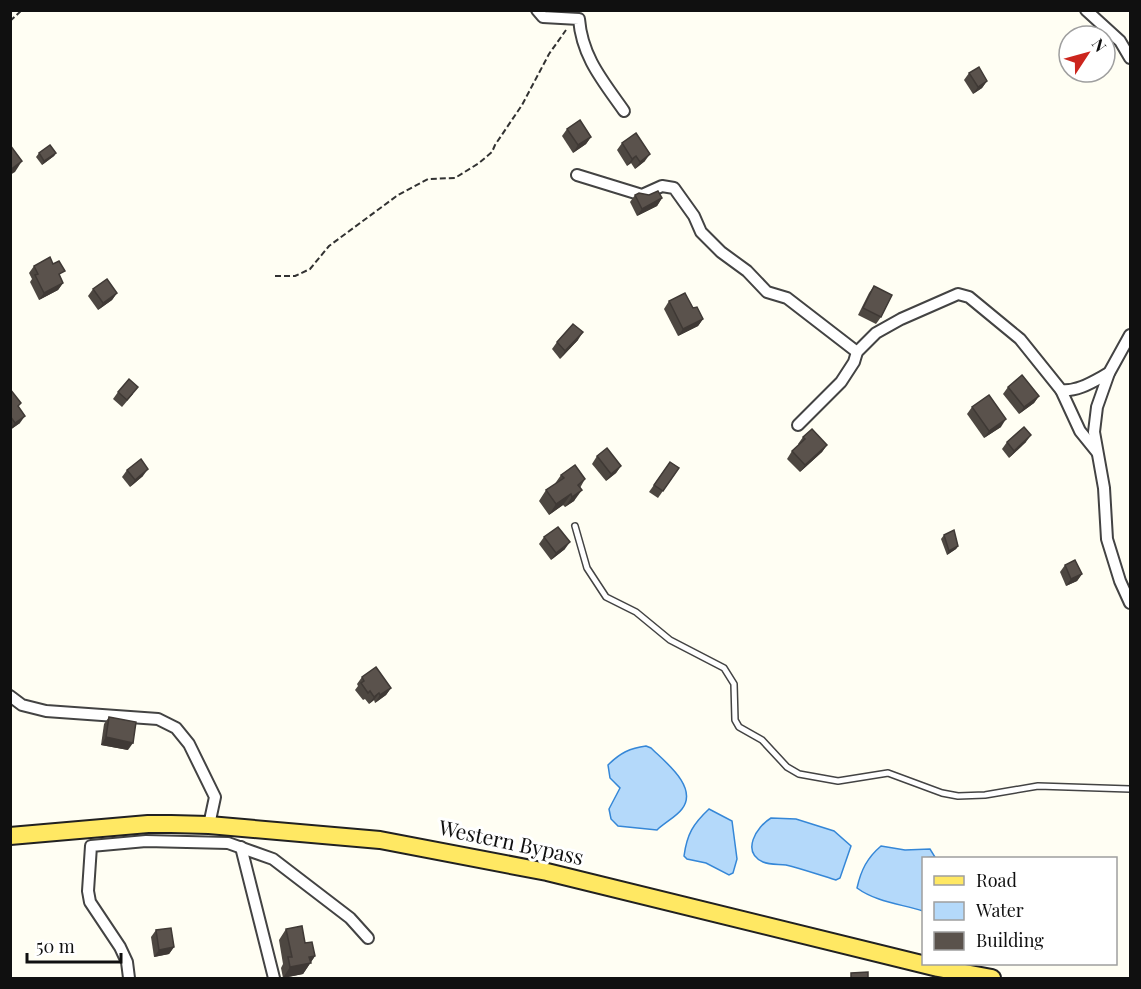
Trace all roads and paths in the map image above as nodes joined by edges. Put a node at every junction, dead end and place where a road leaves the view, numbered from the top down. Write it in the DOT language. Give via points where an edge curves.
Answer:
graph roads {
  1 [pos="22,10"];
  2 [pos="537,10"];
  3 [pos="1086,10"];
  4 [pos="579,20"];
  5 [pos="10,21"];
  6 [pos="1131,58"];
  7 [pos="624,111"];
  8 [pos="577,175"];
  9 [pos="275,276"];
  10 [pos="1131,335"];
  11 [pos="857,352"];
  12 [pos="1109,373"];
  13 [pos="1061,390"];
  14 [pos="798,425"];
  15 [pos="1097,452"];
  16 [pos="575,526"];
  17 [pos="1131,603"];
  18 [pos="10,696"];
  19 [pos="1131,789"];
  20 [pos="209,825"];
  21 [pos="10,836"];
  22 [pos="241,848"];
  23 [pos="368,938"];
  24 [pos="922,964"];
  25 [pos="926,965"];
  26 [pos="129,978"];
  27 [pos="274,978"];
  28 [pos="992,978"];
  1 -- 5 [label="path"];
  2 -- 4 [label="street" via="543,17"];
  3 -- 6 [label="street" via="1120,41"];
  4 -- 7 [label="street" via="590,62"];
  4 -- 9 [label="path" via="556,42 522,105 492,152 479,163 455,178 428,179 398,195 329,246 310,269 295,276"];
  8 -- 11 [label="street" via="642,195 662,186 674,188 701,232 720,252 747,271 767,292 787,298"];
  10 -- 12 [label="street"];
  11 -- 13 [label="street" via="892,323 958,294 969,297 1020,339"];
  11 -- 14 [label="street" via="841,382"];
  12 -- 13 [label="street" via="1083,387"];
  12 -- 15 [label="street" via="1097,407"];
  13 -- 15 [label="street" via="1080,431"];
  15 -- 17 [label="street" via="1107,539"];
  16 -- 19 [label="lane" via="587,568 606,597 636,612 670,640 724,669 734,684 735,720 739,728 762,740 799,774 838,781 888,773 958,796 1038,786"];
  18 -- 20 [label="street" via="22,705 46,711 158,719 176,728 189,744 215,797"];
  20 -- 21 [label="main road, Western Bypass" via="148,824"];
  20 -- 24 [label="main road, Western Bypass" via="380,840 548,872"];
  22 -- 23 [label="street" via="273,859 350,918"];
  22 -- 26 [label="street" via="228,843 146,841 91,846 90,902 120,947"];
  22 -- 27 [label="street"];
  25 -- 28 [label="main road, Western Bypass"];
}
